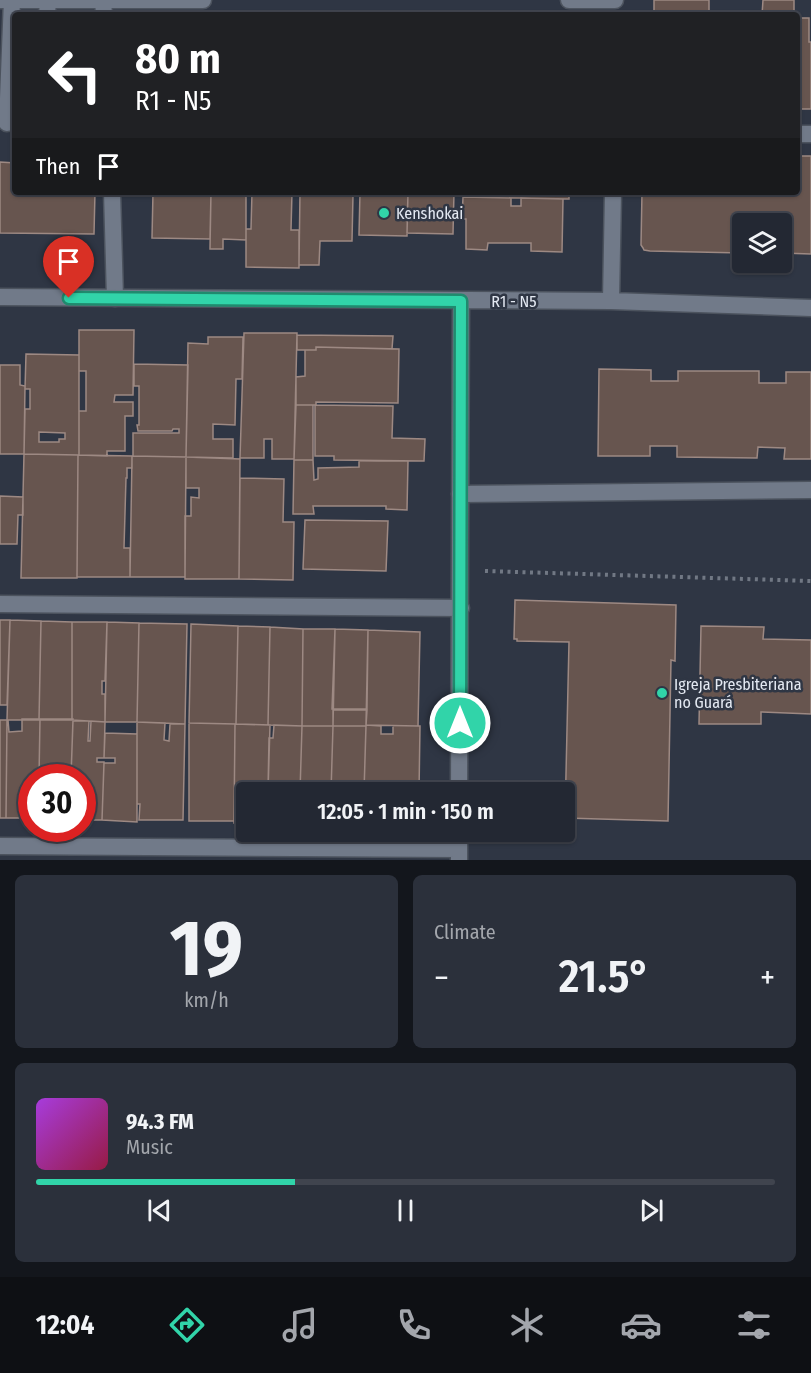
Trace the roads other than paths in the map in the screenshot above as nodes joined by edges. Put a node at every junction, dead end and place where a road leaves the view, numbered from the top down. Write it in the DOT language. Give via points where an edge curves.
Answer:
graph roads {
  1 [pos="0,0"];
  2 [pos="12,0"];
  3 [pos="48,0"];
  4 [pos="103,0"];
  5 [pos="203,0"];
  6 [pos="569,0"];
  7 [pos="615,0"];
  8 [pos="7,123"];
  9 [pos="112,195"];
  10 [pos="613,195"];
  11 [pos="0,297"];
  12 [pos="115,298"];
  13 [pos="461,301"];
  14 [pos="611,301"];
  15 [pos="811,308"];
  16 [pos="811,490"];
  17 [pos="460,494"];
  18 [pos="0,604"];
  19 [pos="461,608"];
  20 [pos="459,782"];
  21 [pos="0,846"];
  22 [pos="459,855"];
  1 -- 2 [label="street"];
  2 -- 3 [label="street"];
  2 -- 8 [label="street"];
  3 -- 4 [label="street"];
  4 -- 5 [label="street"];
  6 -- 7 [label="street"];
  9 -- 12 [label="street"];
  10 -- 14 [label="street"];
  11 -- 12 [label="street, R1 - N5"];
  12 -- 13 [label="street, R1 - N5"];
  13 -- 14 [label="street, R1 - N5"];
  13 -- 17 [label="street"];
  14 -- 15 [label="street, R1 - N5"];
  16 -- 17 [label="street"];
  17 -- 19 [label="street"];
  18 -- 19 [label="street"];
  19 -- 20 [label="street"];
  21 -- 22 [label="street"];
}
